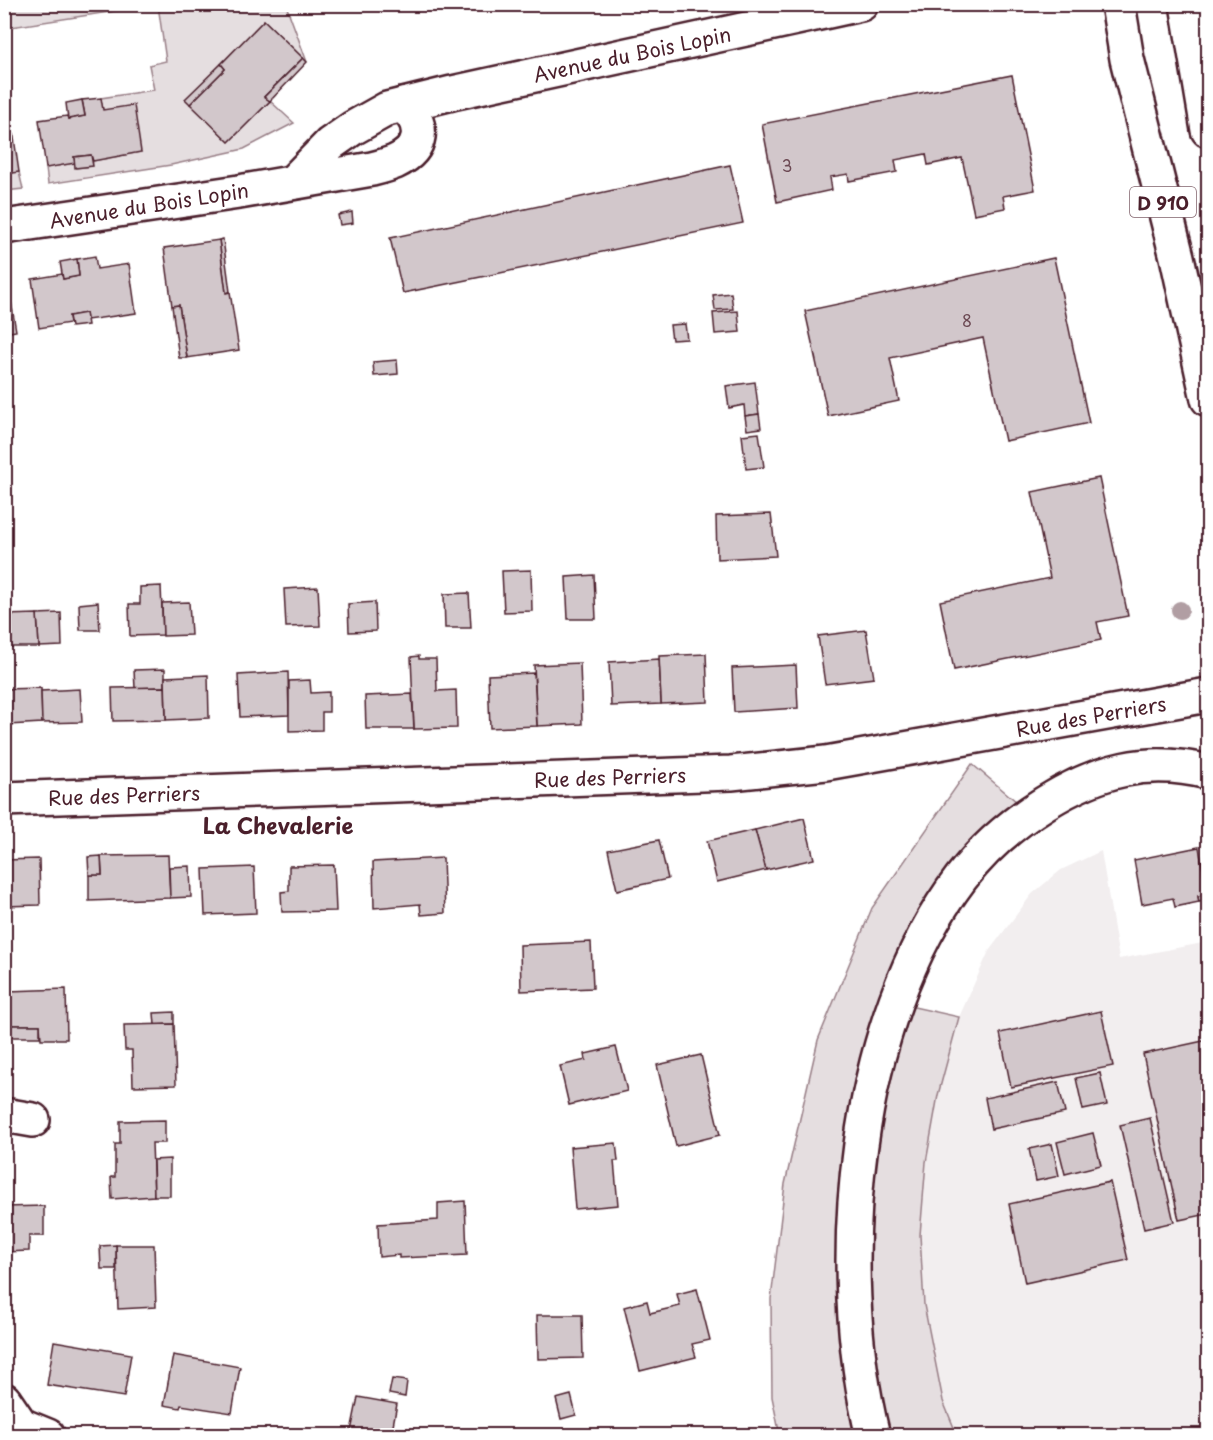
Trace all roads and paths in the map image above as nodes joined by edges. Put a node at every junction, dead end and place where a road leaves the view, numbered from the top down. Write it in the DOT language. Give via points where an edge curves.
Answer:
graph roads {
  1 [pos="861,4"];
  2 [pos="1118,4"];
  3 [pos="1187,4"];
  4 [pos="1204,4"];
  5 [pos="1209,12"];
  6 [pos="403,105"];
  7 [pos="1209,130"];
  8 [pos="294,181"];
  9 [pos="4,227"];
  10 [pos="1209,399"];
  11 [pos="1209,695"];
  12 [pos="1209,772"];
  13 [pos="4,800"];
  14 [pos="4,1400"];
  15 [pos="48,1436"];
  16 [pos="873,1436"];
  1 -- 6 [label="main road, Avenue du Bois Lopin"];
  2 -- 10 [label="main road, D 910" via="1127,59"];
  3 -- 7 [label="main road"];
  4 -- 5 [label="main road"];
  6 -- 8 [label="main road, Avenue du Bois Lopin" via="387,109 330,144"];
  6 -- 8 [label="main road, Avenue du Bois Lopin" via="418,124 416,145 407,156 372,169"];
  8 -- 9 [label="main road, Avenue du Bois Lopin"];
  11 -- 13 [label="main road, Rue des Perriers" via="826,763 731,773"];
  12 -- 16 [label="main road" via="1156,764 1122,769 1058,795 1005,831 983,852 956,886 916,952 880,1055 857,1175 857,1341"];
  14 -- 15 [label="main road" via="21,1425"];
}
